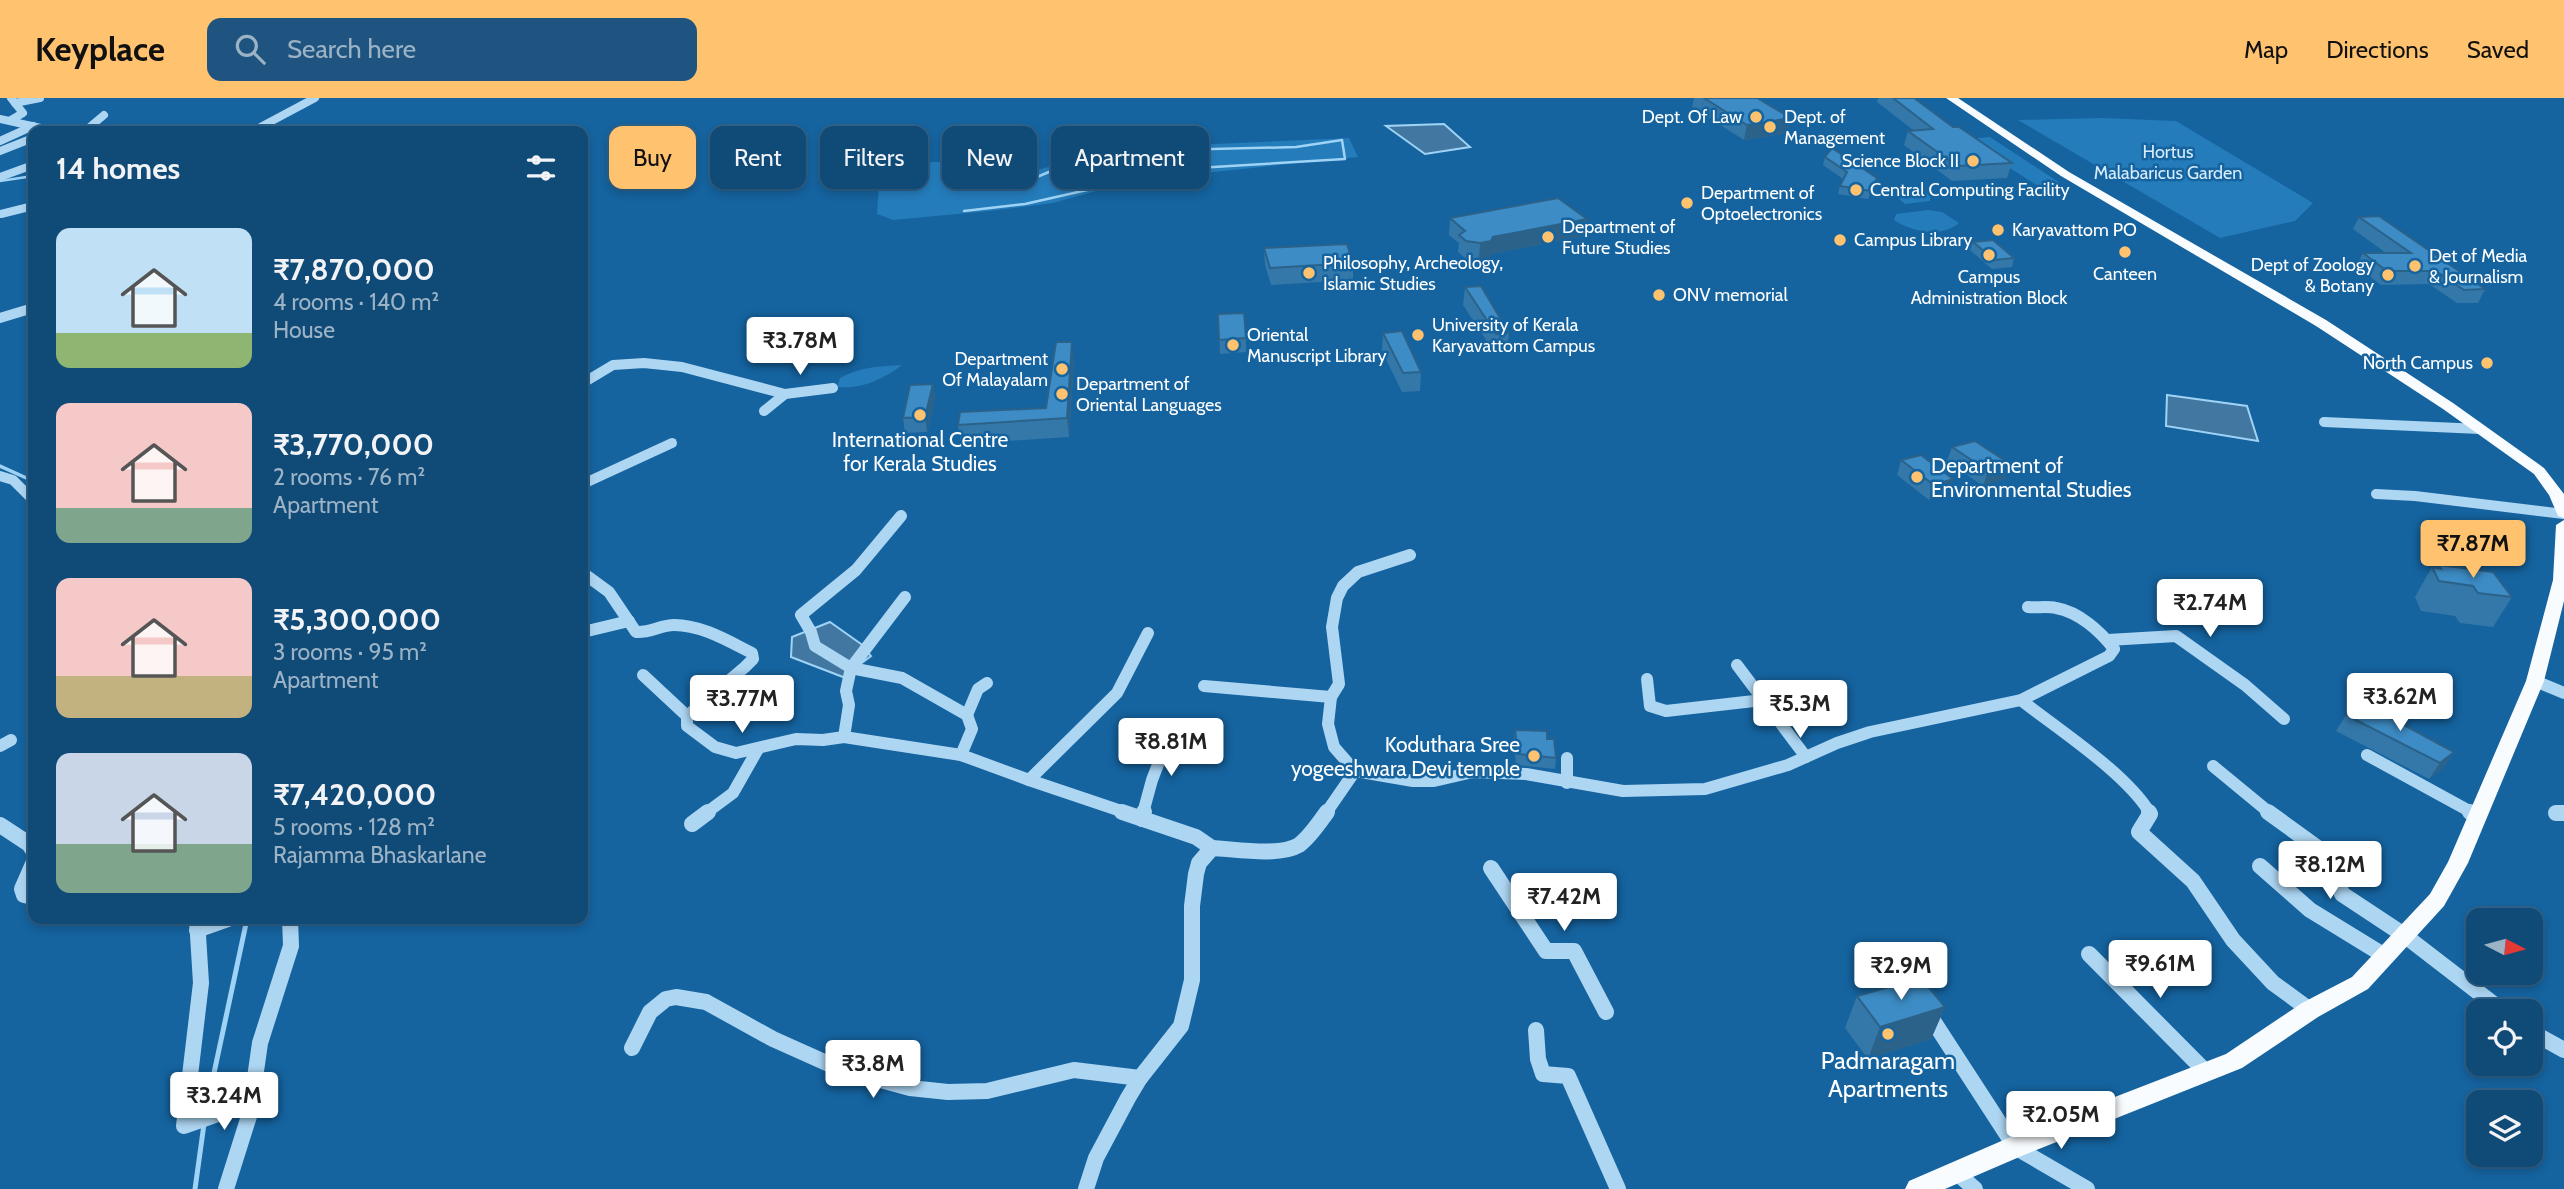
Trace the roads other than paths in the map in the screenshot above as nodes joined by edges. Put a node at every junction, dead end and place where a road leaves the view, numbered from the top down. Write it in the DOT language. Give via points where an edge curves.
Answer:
graph roads {
  1 [pos="40,98"];
  2 [pos="315,98"];
  3 [pos="1951,98"];
  4 [pos="13,101"];
  5 [pos="104,115"];
  6 [pos="0,119"];
  7 [pos="11,120"];
  8 [pos="33,126"];
  9 [pos="91,126"];
  10 [pos="262,126"];
  11 [pos="28,128"];
  12 [pos="28,140"];
  13 [pos="0,141"];
  14 [pos="0,151"];
  15 [pos="28,167"];
  16 [pos="0,177"];
  17 [pos="28,207"];
  18 [pos="0,214"];
  19 [pos="28,215"];
  20 [pos="28,310"];
  21 [pos="0,318"];
  22 [pos="588,380"];
  23 [pos="833,388"];
  24 [pos="785,394"];
  25 [pos="764,411"];
  26 [pos="2324,422"];
  27 [pos="2480,429"];
  28 [pos="672,443"];
  29 [pos="0,477"];
  30 [pos="13,480"];
  31 [pos="588,482"];
  32 [pos="0,486"];
  33 [pos="2376,494"];
  34 [pos="28,495"];
  35 [pos="2564,513"];
  36 [pos="901,516"];
  37 [pos="2564,525"];
  38 [pos="1410,555"];
  39 [pos="588,576"];
  40 [pos="2562,580"];
  41 [pos="905,597"];
  42 [pos="2028,607"];
  43 [pos="629,621"];
  44 [pos="588,631"];
  45 [pos="1148,633"];
  46 [pos="2108,640"];
  47 [pos="1737,665"];
  48 [pos="850,668"];
  49 [pos="642,674"];
  50 [pos="1647,679"];
  51 [pos="2535,681"];
  52 [pos="987,683"];
  53 [pos="1204,686"];
  54 [pos="2564,693"];
  55 [pos="1331,696"];
  56 [pos="1763,700"];
  57 [pos="2021,700"];
  58 [pos="967,715"];
  59 [pos="687,716"];
  60 [pos="2284,719"];
  61 [pos="1172,728"];
  62 [pos="0,737"];
  63 [pos="844,737"];
  64 [pos="0,746"];
  65 [pos="758,749"];
  66 [pos="961,755"];
  67 [pos="2367,755"];
  68 [pos="1805,757"];
  69 [pos="1567,758"];
  70 [pos="2213,766"];
  71 [pos="1355,771"];
  72 [pos="1030,780"];
  73 [pos="1567,783"];
  74 [pos="2477,816"];
  75 [pos="1142,819"];
  76 [pos="692,824"];
  77 [pos="0,825"];
  78 [pos="28,843"];
  79 [pos="1212,848"];
  80 [pos="2260,866"];
  81 [pos="1491,868"];
  82 [pos="28,875"];
  83 [pos="28,896"];
  84 [pos="290,924"];
  85 [pos="197,925"];
  86 [pos="2404,935"];
  87 [pos="2088,954"];
  88 [pos="2385,956"];
  89 [pos="1894,959"];
  90 [pos="2487,999"];
  91 [pos="2310,1010"];
  92 [pos="1606,1012"];
  93 [pos="1536,1030"];
  94 [pos="2543,1038"];
  95 [pos="632,1048"];
  96 [pos="2564,1050"];
  97 [pos="2206,1072"];
  98 [pos="1140,1078"];
  99 [pos="252,1102"];
  100 [pos="184,1126"];
  101 [pos="2015,1147"];
  102 [pos="1958,1174"];
  103 [pos="226,1189"];
  104 [pos="1086,1189"];
  105 [pos="1618,1189"];
  106 [pos="1919,1189"];
  107 [pos="1975,1189"];
  108 [pos="2087,1189"];
  1 -- 4 [label="street"];
  2 -- 10 [label="street"];
  3 -- 27 [label="main road" via="2090,190 2321,323"];
  4 -- 7 [label="street" via="23,113"];
  5 -- 9 [label="street"];
  6 -- 7 [label="street"];
  7 -- 8 [label="street"];
  11 -- 13 [label="street"];
  12 -- 14 [label="street"];
  15 -- 16 [label="street"];
  17 -- 18 [label="street"];
  18 -- 19 [label="street"];
  20 -- 21 [label="street"];
  22 -- 24 [label="street" via="614,365 644,363 682,367"];
  23 -- 24 [label="street"];
  24 -- 25 [label="street"];
  26 -- 27 [label="street"];
  27 -- 35 [label="main road" via="2539,471"];
  28 -- 31 [label="street"];
  29 -- 30 [label="street"];
  30 -- 32 [label="street"];
  30 -- 34 [label="street"];
  33 -- 35 [label="street"];
  36 -- 48 [label="street" via="856,570 801,615 815,646"];
  37 -- 40 [label="main road"];
  38 -- 55 [label="street" via="1354,574 1342,588 1332,640 1339,684"];
  39 -- 43 [label="street" via="614,595"];
  40 -- 51 [label="main road"];
  41 -- 48 [label="street"];
  42 -- 46 [label="street" via="2058,608"];
  43 -- 44 [label="street"];
  43 -- 59 [label="street" via="642,633 676,625 712,632 752,653 744,670"];
  45 -- 72 [label="street" via="1117,693"];
  46 -- 57 [label="street" via="2114,649 2109,656"];
  46 -- 60 [label="street" via="2176,636"];
  47 -- 56 [label="street"];
  48 -- 58 [label="street" via="902,678"];
  48 -- 63 [label="street"];
  49 -- 59 [label="street"];
  50 -- 56 [label="street" via="1650,706 1666,712"];
  51 -- 54 [label="street"];
  51 -- 74 [label="main road"];
  52 -- 58 [label="street" via="978,689"];
  53 -- 55 [label="street"];
  55 -- 71 [label="street" via="1328,724 1334,747"];
  56 -- 68 [label="street"];
  57 -- 68 [label="street" via="1870,732"];
  57 -- 91 [label="street" via="2145,803 2150,814 2138,831 2193,881 2233,940 2273,983"];
  58 -- 66 [label="street" via="972,729"];
  59 -- 65 [label="street" via="687,726 715,747 736,753"];
  61 -- 75 [label="street"];
  62 -- 64 [label="street" via="11,740"];
  63 -- 65 [label="street" via="796,739"];
  63 -- 66 [label="street"];
  65 -- 76 [label="street" via="733,793"];
  66 -- 72 [label="street"];
  67 -- 74 [label="street"];
  68 -- 73 [label="street" via="1704,789 1623,791"];
  69 -- 73 [label="street"];
  70 -- 86 [label="street" via="2246,796 2344,867 2337,879 2342,894"];
  71 -- 73 [label="street" via="1413,781 1474,772 1525,774"];
  71 -- 79 [label="street" via="1317,828 1297,846"];
  72 -- 75 [label="street"];
  74 -- 86 [label="main road" via="2437,900"];
  75 -- 79 [label="street" via="1195,837"];
  77 -- 78 [label="street"];
  79 -- 98 [label="street" via="1196,874 1192,980 1181,1026"];
  80 -- 88 [label="street" via="2310,910"];
  81 -- 92 [label="street" via="1546,951 1574,951"];
  82 -- 83 [label="street" via="22,888"];
  84 -- 99 [label="street" via="291,946 260,1042"];
  85 -- 100 [label="street" via="201,961 198,1021"];
  86 -- 88 [label="main road"];
  86 -- 90 [label="street"];
  87 -- 97 [label="street"];
  88 -- 91 [label="main road" via="2360,983"];
  89 -- 101 [label="street"];
  91 -- 97 [label="main road" via="2234,1061"];
  93 -- 105 [label="street" via="1543,1074 1568,1076"];
  94 -- 96 [label="street"];
  95 -- 98 [label="street" via="646,1014 656,1004 687,996 811,1060 875,1082 988,1091 1067,1071"];
  97 -- 101 [label="main road"];
  98 -- 104 [label="street" via="1096,1158"];
  99 -- 100 [label="street"];
  99 -- 103 [label="street"];
  101 -- 102 [label="main road"];
  101 -- 108 [label="street"];
  102 -- 106 [label="main road"];
  102 -- 107 [label="street"];
}
